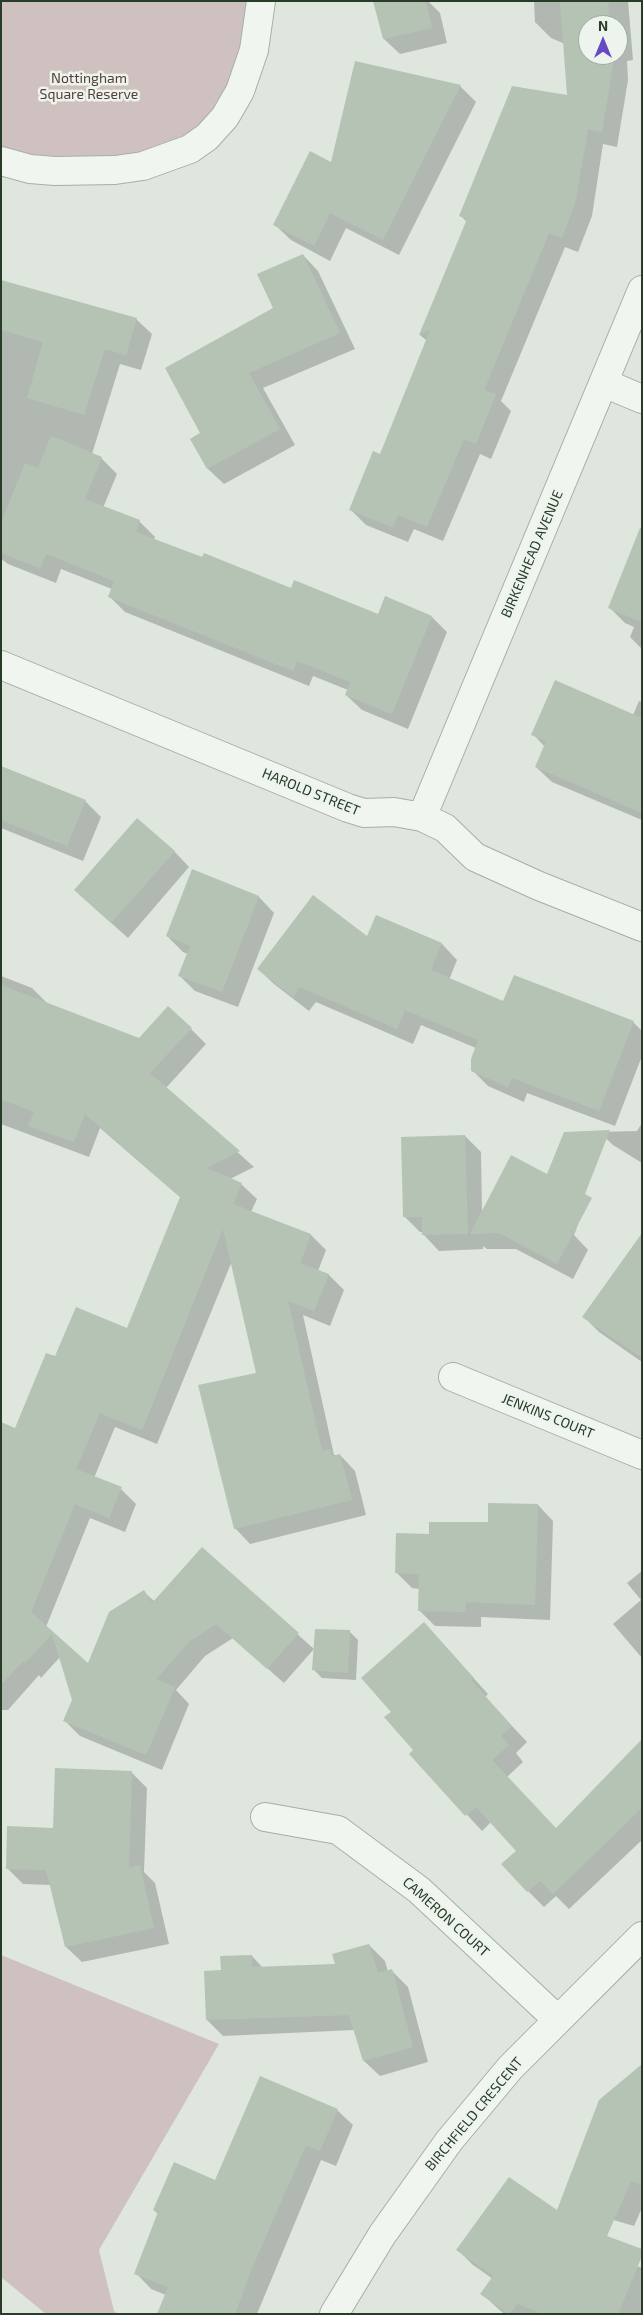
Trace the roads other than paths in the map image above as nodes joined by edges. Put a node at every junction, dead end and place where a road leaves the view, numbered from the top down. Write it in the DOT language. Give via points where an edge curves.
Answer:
graph roads {
  1 [pos="261,1"];
  2 [pos="1,161"];
  3 [pos="642,290"];
  4 [pos="604,383"];
  5 [pos="642,400"];
  6 [pos="1,666"];
  7 [pos="422,817"];
  8 [pos="642,927"];
  9 [pos="453,1377"];
  10 [pos="642,1455"];
  11 [pos="265,1817"];
  12 [pos="642,1936"];
  13 [pos="558,2020"];
  14 [pos="334,2314"];
  1 -- 2 [label="street" via="254,50 240,91 225,117 207,137 190,149 143,166 115,170 55,171 30,169"];
  3 -- 4 [label="street, BIRKENHEAD AVENUE"];
  4 -- 5 [label="street"];
  4 -- 7 [label="street, BIRKENHEAD AVENUE"];
  6 -- 7 [label="street, HAROLD STREET" via="348,808 364,813 394,812"];
  7 -- 8 [label="street, HAROLD STREET" via="445,828 475,857"];
  9 -- 10 [label="street, JENKINS COURT"];
  11 -- 13 [label="street, CAMERON COURT" via="338,1830 419,1890"];
  12 -- 13 [label="street, BIRCHFIELD CRESCENT"];
  13 -- 14 [label="street, BIRCHFIELD CRESCENT" via="510,2068 449,2141 388,2227"];
}
